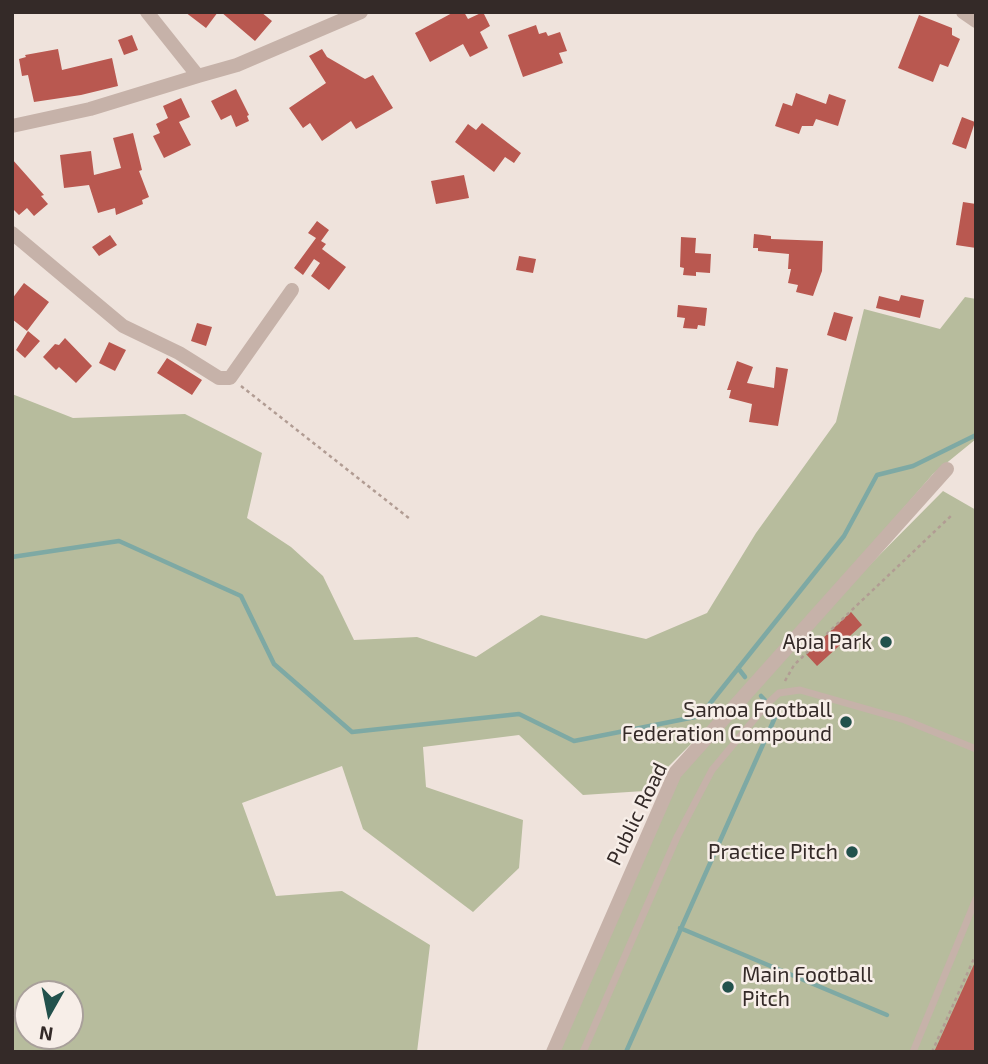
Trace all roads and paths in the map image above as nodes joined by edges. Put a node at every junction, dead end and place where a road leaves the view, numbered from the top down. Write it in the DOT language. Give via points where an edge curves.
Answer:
graph roads {
  1 [pos="147,12"];
  2 [pos="361,12"];
  3 [pos="963,12"];
  4 [pos="976,21"];
  5 [pos="198,76"];
  6 [pos="12,125"];
  7 [pos="12,233"];
  8 [pos="292,290"];
  9 [pos="230,378"];
  10 [pos="947,469"];
  11 [pos="953,514"];
  12 [pos="410,519"];
  13 [pos="773,698"];
  14 [pos="976,749"];
  15 [pos="976,899"];
  16 [pos="976,954"];
  17 [pos="553,1052"];
  18 [pos="583,1052"];
  19 [pos="913,1052"];
  20 [pos="932,1052"];
  1 -- 5 [label="street"];
  2 -- 5 [label="street" via="237,65"];
  3 -- 4 [label="street"];
  5 -- 6 [label="street" via="90,109"];
  7 -- 9 [label="street" via="123,326 219,379"];
  8 -- 9 [label="street"];
  9 -- 12 [label="path"];
  10 -- 17 [label="street, Public Road" via="676,773"];
  11 -- 13 [label="path" via="794,665"];
  13 -- 14 [label="lane" via="800,690 905,720"];
  13 -- 18 [label="lane" via="712,770 677,837"];
  15 -- 19 [label="lane"];
  16 -- 20 [label="path"];
}
